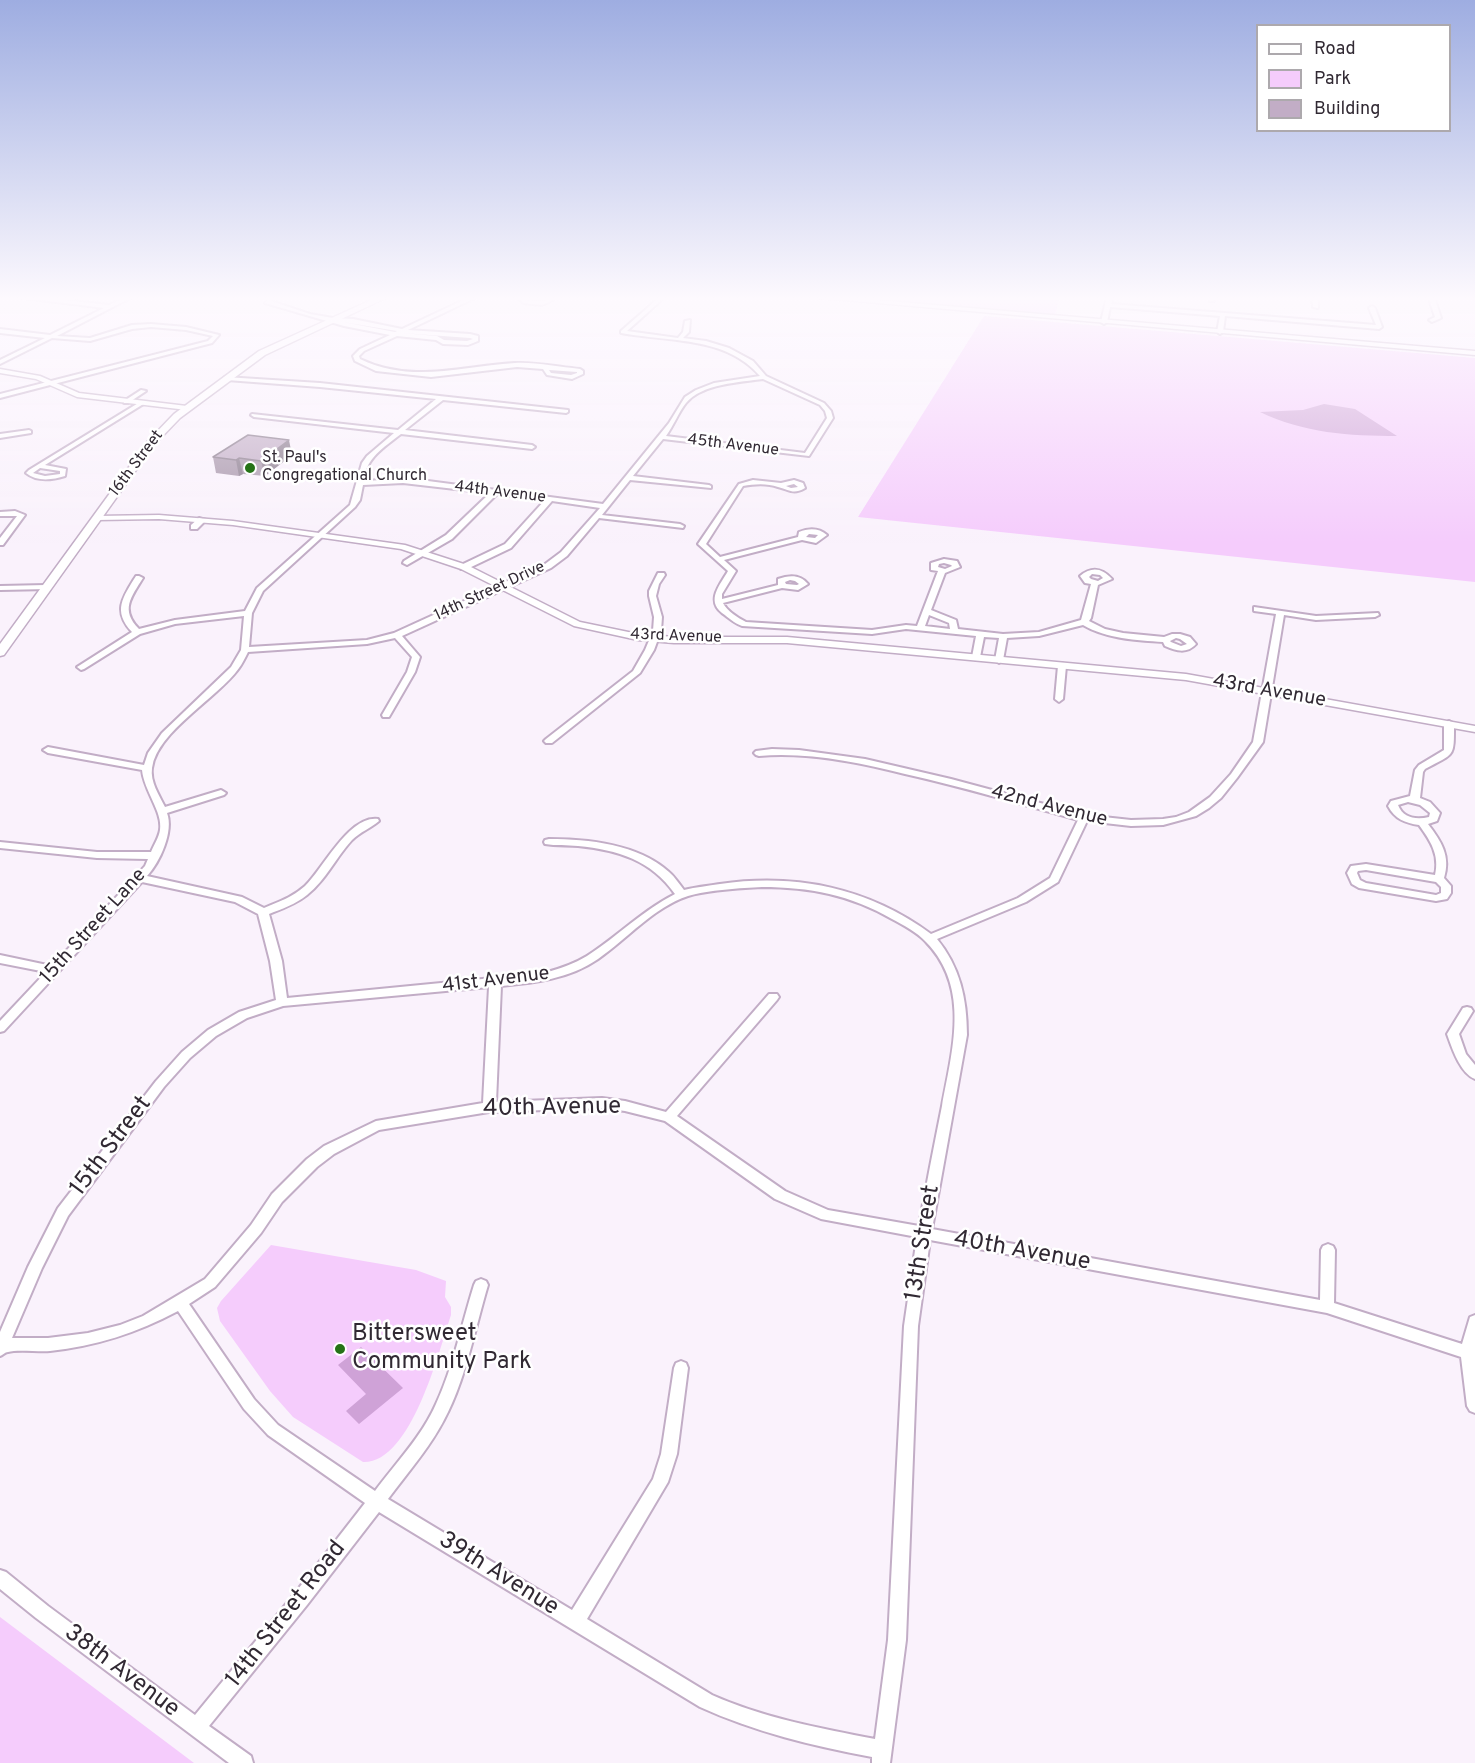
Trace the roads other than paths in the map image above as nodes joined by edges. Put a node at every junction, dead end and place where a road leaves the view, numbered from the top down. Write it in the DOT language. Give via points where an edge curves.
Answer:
graph roads {
  1 [pos="41,378"];
  2 [pos="71,378"];
  3 [pos="227,378"];
  4 [pos="230,378"];
  5 [pos="758,378"];
  6 [pos="767,378"];
  7 [pos="53,383"];
  8 [pos="143,391"];
  9 [pos="0,396"];
  10 [pos="441,398"];
  11 [pos="126,402"];
  12 [pos="142,403"];
  13 [pos="187,408"];
  14 [pos="567,411"];
  15 [pos="254,416"];
  16 [pos="29,432"];
  17 [pos="400,432"];
  18 [pos="0,436"];
  19 [pos="662,438"];
  20 [pos="532,447"];
  21 [pos="39,466"];
  22 [pos="54,468"];
  23 [pos="40,477"];
  24 [pos="629,478"];
  25 [pos="359,483"];
  26 [pos="781,485"];
  27 [pos="710,487"];
  28 [pos="495,492"];
  29 [pos="550,499"];
  30 [pos="605,506"];
  31 [pos="0,514"];
  32 [pos="596,516"];
  33 [pos="97,518"];
  34 [pos="680,526"];
  35 [pos="322,535"];
  36 [pos="802,538"];
  37 [pos="0,543"];
  38 [pos="425,552"];
  39 [pos="720,559"];
  40 [pos="407,563"];
  41 [pos="464,567"];
  42 [pos="942,571"];
  43 [pos="661,575"];
  44 [pos="139,578"];
  45 [pos="1095,583"];
  46 [pos="782,586"];
  47 [pos="46,587"];
  48 [pos="0,588"];
  49 [pos="503,588"];
  50 [pos="718,602"];
  51 [pos="1257,609"];
  52 [pos="927,611"];
  53 [pos="248,613"];
  54 [pos="1280,614"];
  55 [pos="1375,615"];
  56 [pos="1083,622"];
  57 [pos="767,625"];
  58 [pos="790,626"];
  59 [pos="920,628"];
  60 [pos="954,631"];
  61 [pos="137,632"];
  62 [pos="980,634"];
  63 [pos="397,635"];
  64 [pos="1003,636"];
  65 [pos="766,638"];
  66 [pos="654,639"];
  67 [pos="787,639"];
  68 [pos="1166,640"];
  69 [pos="245,650"];
  70 [pos="0,652"];
  71 [pos="975,657"];
  72 [pos="999,660"];
  73 [pos="1062,666"];
  74 [pos="81,667"];
  75 [pos="1267,692"];
  76 [pos="1059,699"];
  77 [pos="386,714"];
  78 [pos="1449,724"];
  79 [pos="1475,729"];
  80 [pos="549,741"];
  81 [pos="48,750"];
  82 [pos="759,753"];
  83 [pos="147,768"];
  84 [pos="220,793"];
  85 [pos="1415,800"];
  86 [pos="162,811"];
  87 [pos="1084,818"];
  88 [pos="374,820"];
  89 [pos="1422,822"];
  90 [pos="549,842"];
  91 [pos="0,845"];
  92 [pos="156,855"];
  93 [pos="140,878"];
  94 [pos="1439,879"];
  95 [pos="682,895"];
  96 [pos="263,912"];
  97 [pos="930,938"];
  98 [pos="0,959"];
  99 [pos="55,970"];
  100 [pos="495,985"];
  101 [pos="773,997"];
  102 [pos="282,1002"];
  103 [pos="1467,1011"];
  104 [pos="0,1028"];
  105 [pos="1475,1074"];
  106 [pos="489,1107"];
  107 [pos="669,1117"];
  108 [pos="924,1235"];
  109 [pos="1328,1250"];
  110 [pos="481,1285"];
  111 [pos="180,1302"];
  112 [pos="1327,1307"];
  113 [pos="1475,1322"];
  114 [pos="0,1347"];
  115 [pos="1471,1354"];
  116 [pos="681,1368"];
  117 [pos="1475,1406"];
  118 [pos="376,1501"];
  119 [pos="0,1578"];
  120 [pos="575,1622"];
  121 [pos="196,1728"];
  122 [pos="881,1757"];
  123 [pos="244,1763"];
  1 -- 7 [label="street"];
  2 -- 7 [label="street"];
  3 -- 13 [label="main road, 16th Street"];
  4 -- 10 [label="street"];
  5 -- 19 [label="street, 14th Street Drive" via="689,396"];
  6 -- 19 [label="street, 45th Avenue" via="812,398 828,411 830,418 807,455"];
  7 -- 9 [label="street"];
  7 -- 11 [label="street" via="77,395"];
  8 -- 11 [label="street"];
  10 -- 14 [label="street"];
  10 -- 17 [label="street"];
  11 -- 12 [label="street"];
  12 -- 13 [label="street"];
  12 -- 21 [label="street"];
  13 -- 33 [label="main road, 16th Street" via="160,432"];
  15 -- 17 [label="street"];
  16 -- 18 [label="street"];
  17 -- 20 [label="street"];
  17 -- 25 [label="street" via="363,464"];
  19 -- 24 [label="street, 14th Street Drive"];
  21 -- 22 [label="street"];
  21 -- 23 [label="street" via="29,475"];
  22 -- 23 [label="street"];
  22 -- 23 [label="street" via="65,473"];
  24 -- 27 [label="street"];
  24 -- 30 [label="street, 14th Street Drive"];
  25 -- 28 [label="street, 44th Avenue" via="403,481"];
  25 -- 35 [label="street" via="360,492 353,506"];
  26 -- 39 [label="street" via="741,485 702,544"];
  28 -- 29 [label="street, 44th Avenue"];
  28 -- 38 [label="street" via="449,537"];
  29 -- 30 [label="street, 44th Avenue"];
  29 -- 41 [label="street" via="508,546"];
  30 -- 32 [label="street, 14th Street Drive"];
  31 -- 37 [label="street" via="21,515"];
  32 -- 34 [label="street"];
  32 -- 49 [label="street, 14th Street Drive" via="564,554"];
  33 -- 35 [label="street, 43rd Avenue" via="159,517"];
  33 -- 47 [label="main road, 16th Street"];
  35 -- 38 [label="street, 43rd Avenue"];
  35 -- 53 [label="street" via="260,590"];
  36 -- 39 [label="street"];
  38 -- 40 [label="street"];
  38 -- 41 [label="street, 43rd Avenue"];
  39 -- 50 [label="street" via="732,571 718,594"];
  41 -- 49 [label="street, 43rd Avenue"];
  42 -- 52 [label="street"];
  43 -- 66 [label="street" via="651,597 658,624"];
  44 -- 61 [label="street" via="123,610 128,624"];
  45 -- 56 [label="street"];
  46 -- 50 [label="street"];
  47 -- 48 [label="street"];
  47 -- 70 [label="main road, 16th Street"];
  49 -- 63 [label="street, 14th Street Drive"];
  49 -- 66 [label="street, 43rd Avenue" via="577,624"];
  50 -- 57 [label="street" via="740,623"];
  51 -- 54 [label="street"];
  52 -- 59 [label="street"];
  52 -- 60 [label="street" via="953,622"];
  53 -- 61 [label="street" via="175,622"];
  53 -- 69 [label="street"];
  54 -- 55 [label="street" via="1316,618"];
  54 -- 75 [label="street, 42nd Avenue"];
  56 -- 64 [label="street" via="1039,634"];
  56 -- 68 [label="street" via="1107,632"];
  57 -- 58 [label="street"];
  57 -- 65 [label="street"];
  58 -- 59 [label="street" via="872,632"];
  58 -- 67 [label="street"];
  59 -- 60 [label="street"];
  60 -- 62 [label="street"];
  61 -- 74 [label="street"];
  62 -- 64 [label="street"];
  62 -- 71 [label="street"];
  63 -- 69 [label="street, 14th Street Drive" via="347,644"];
  63 -- 77 [label="street" via="416,657"];
  64 -- 72 [label="street"];
  65 -- 66 [label="street, 43rd Avenue"];
  65 -- 67 [label="street, 43rd Avenue"];
  66 -- 80 [label="street" via="636,673"];
  67 -- 71 [label="street, 43rd Avenue"];
  69 -- 83 [label="street" via="235,668 165,735"];
  71 -- 72 [label="street, 43rd Avenue"];
  72 -- 73 [label="street, 43rd Avenue"];
  73 -- 75 [label="street, 43rd Avenue" via="1186,677"];
  73 -- 76 [label="street"];
  75 -- 78 [label="street, 43rd Avenue"];
  75 -- 87 [label="street, 42nd Avenue" via="1253,752 1206,806 1187,817 1165,822 1132,824"];
  78 -- 79 [label="street, 43rd Avenue"];
  78 -- 85 [label="street" via="1449,750 1418,772"];
  81 -- 83 [label="street"];
  82 -- 87 [label="street, 42nd Avenue" via="815,754 897,769"];
  83 -- 86 [label="street, 15th Street Lane" via="148,782"];
  84 -- 86 [label="street"];
  85 -- 89 [label="street" via="1435,813 1433,819"];
  85 -- 89 [label="street" via="1397,800 1393,806 1402,817"];
  86 -- 92 [label="street, 15th Street Lane" via="165,830"];
  87 -- 97 [label="street" via="1054,880 1022,900"];
  88 -- 96 [label="street" via="356,831 309,888"];
  89 -- 94 [label="street" via="1441,852 1444,867"];
  90 -- 95 [label="street" via="565,841 646,861 664,873"];
  91 -- 92 [label="street" via="130,858"];
  92 -- 93 [label="street, 15th Street Lane"];
  93 -- 96 [label="street" via="238,898"];
  93 -- 99 [label="street, 15th Street Lane"];
  94 -- 94 [label="street" via="1366,867 1355,868 1352,873 1356,882 1370,888 1436,898 1446,893 1446,886"];
  95 -- 97 [label="street, 41st Avenue" via="763,882 821,888 866,900"];
  95 -- 100 [label="street, 41st Avenue" via="578,966 537,980"];
  96 -- 102 [label="street"];
  97 -- 108 [label="street, 13th Street" via="957,984 962,1006 961,1035"];
  98 -- 99 [label="street"];
  99 -- 104 [label="street, 15th Street Lane"];
  100 -- 102 [label="street, 41st Avenue"];
  100 -- 106 [label="street"];
  101 -- 107 [label="street"];
  102 -- 114 [label="street, 15th Street" via="212,1032 160,1084 63,1212"];
  103 -- 105 [label="street" via="1453,1034 1461,1056"];
  106 -- 107 [label="street, 40th Avenue" via="602,1103"];
  106 -- 111 [label="street, 40th Avenue" via="376,1126 330,1150 312,1162 277,1198 210,1283"];
  107 -- 108 [label="street, 40th Avenue" via="804,1208"];
  108 -- 112 [label="street, 40th Avenue"];
  108 -- 122 [label="street, 13th Street" via="911,1326 897,1640"];
  109 -- 112 [label="street"];
  110 -- 118 [label="street, 14th Street Road" via="442,1409 420,1445"];
  111 -- 114 [label="street, 40th Avenue" via="121,1331 48,1345"];
  111 -- 118 [label="street, 39th Avenue" via="249,1404 273,1430"];
  112 -- 115 [label="street, 40th Avenue"];
  113 -- 115 [label="street"];
  115 -- 117 [label="street"];
  116 -- 120 [label="street" via="669,1454 660,1482"];
  118 -- 120 [label="street, 39th Avenue"];
  118 -- 121 [label="street, 14th Street Road"];
  119 -- 121 [label="street, 38th Avenue"];
  120 -- 122 [label="street, 39th Avenue" via="732,1714"];
  121 -- 123 [label="street, 38th Avenue"];
}
